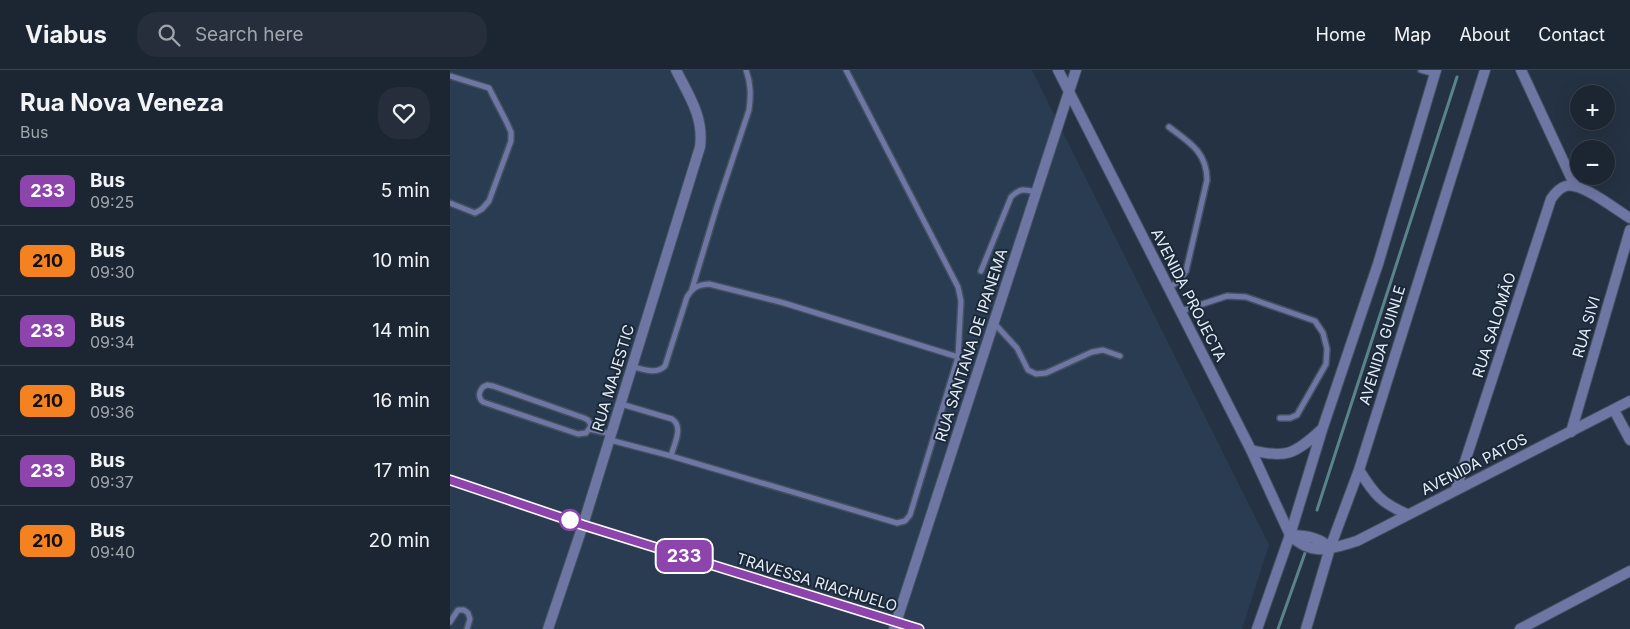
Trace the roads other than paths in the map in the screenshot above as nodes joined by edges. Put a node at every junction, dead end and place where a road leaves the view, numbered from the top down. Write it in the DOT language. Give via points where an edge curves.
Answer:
graph roads {
  1 [pos="676,70"];
  2 [pos="746,70"];
  3 [pos="846,70"];
  4 [pos="1058,70"];
  5 [pos="1076,70"];
  6 [pos="1421,70"];
  7 [pos="1486,70"];
  8 [pos="1521,70"];
  9 [pos="1436,72"];
  10 [pos="450,76"];
  11 [pos="1069,92"];
  12 [pos="1168,127"];
  13 [pos="1575,186"];
  14 [pos="1037,192"];
  15 [pos="450,203"];
  16 [pos="1630,218"];
  17 [pos="1630,230"];
  18 [pos="981,271"];
  19 [pos="1169,288"];
  20 [pos="692,289"];
  21 [pos="1180,311"];
  22 [pos="994,322"];
  23 [pos="1120,356"];
  24 [pos="958,357"];
  25 [pos="633,367"];
  26 [pos="1630,401"];
  27 [pos="621,404"];
  28 [pos="1614,410"];
  29 [pos="1280,418"];
  30 [pos="590,430"];
  31 [pos="1322,430"];
  32 [pos="1571,432"];
  33 [pos="611,437"];
  34 [pos="1630,440"];
  35 [pos="1251,450"];
  36 [pos="671,456"];
  37 [pos="1359,470"];
  38 [pos="450,480"];
  39 [pos="1456,489"];
  40 [pos="1407,514"];
  41 [pos="583,525"];
  42 [pos="1290,535"];
  43 [pos="1330,548"];
  44 [pos="1630,571"];
  45 [pos="450,622"];
  46 [pos="895,625"];
  47 [pos="468,629"];
  48 [pos="548,629"];
  49 [pos="919,629"];
  50 [pos="1258,629"];
  51 [pos="1306,629"];
  52 [pos="1520,629"];
  1 -- 25 [label="street, RUA MAJESTIC" via="697,113 702,135"];
  2 -- 20 [label="lane" via="751,83 749,110"];
  3 -- 24 [label="lane" via="958,286 961,301"];
  4 -- 11 [label="street, AVENIDA PROJECTA"];
  5 -- 11 [label="street, RUA SANTANA DE IPANEMA"];
  6 -- 9 [label="lane"];
  7 -- 37 [label="street, AVENIDA GUINLE"];
  8 -- 13 [label="street"];
  9 -- 31 [label="street, AVENIDA GUINLE" via="1378,264"];
  10 -- 15 [label="lane" via="489,88 511,132 511,141 489,201 475,213"];
  11 -- 14 [label="street, RUA SANTANA DE IPANEMA"];
  11 -- 19 [label="street, AVENIDA PROJECTA"];
  12 -- 19 [label="lane" via="1194,145 1207,171 1186,271"];
  13 -- 16 [label="street"];
  13 -- 39 [label="street, RUA SALOMÃO" via="1557,190 1551,199"];
  14 -- 18 [label="lane" via="1024,189 1011,197"];
  14 -- 22 [label="street, RUA SANTANA DE IPANEMA"];
  17 -- 32 [label="street, RUA SIVI"];
  19 -- 21 [label="street, AVENIDA PROJECTA"];
  20 -- 24 [label="lane" via="699,284 709,284 784,303"];
  20 -- 25 [label="lane" via="665,366 655,371"];
  21 -- 29 [label="lane" via="1227,296 1246,297 1315,321 1324,333 1326,364 1297,415"];
  21 -- 35 [label="street, AVENIDA PROJECTA"];
  22 -- 23 [label="lane" via="1017,348 1028,370 1036,374 1046,373 1092,352 1103,350"];
  22 -- 46 [label="street, RUA SANTANA DE IPANEMA"];
  24 -- 36 [label="lane" via="910,516 905,521 897,523 866,515"];
  25 -- 27 [label="street, RUA MAJESTIC"];
  26 -- 28 [label="street, AVENIDA PATOS"];
  27 -- 33 [label="street, RUA MAJESTIC"];
  27 -- 36 [label="lane" via="676,422 678,431"];
  28 -- 32 [label="street, AVENIDA PATOS"];
  28 -- 34 [label="street"];
  30 -- 30 [label="lane" via="588,420 584,418 493,386 483,387 479,394 482,402 578,434"];
  30 -- 33 [label="lane"];
  31 -- 35 [label="street" via="1295,451 1268,454"];
  31 -- 42 [label="street, AVENIDA GUINLE"];
  32 -- 39 [label="street, AVENIDA PATOS"];
  33 -- 36 [label="lane"];
  33 -- 41 [label="street, RUA MAJESTIC"];
  35 -- 42 [label="street, AVENIDA PROJECTA"];
  37 -- 40 [label="street" via="1378,498"];
  37 -- 43 [label="street, AVENIDA GUINLE"];
  38 -- 41 [label="street, TRAVESSA RIACHUELO"];
  39 -- 40 [label="street, AVENIDA PATOS"];
  40 -- 43 [label="street, AVENIDA PATOS" via="1357,541"];
  41 -- 46 [label="street, TRAVESSA RIACHUELO"];
  41 -- 48 [label="street, RUA MAJESTIC"];
  42 -- 43 [label="street" via="1304,535 1323,541"];
  42 -- 50 [label="street, AVENIDA GUINLE"];
  43 -- 51 [label="street, AVENIDA GUINLE"];
  44 -- 52 [label="street"];
  45 -- 47 [label="lane" via="458,610 464,610 470,619"];
  46 -- 49 [label="street, TRAVESSA RIACHUELO"];
}
